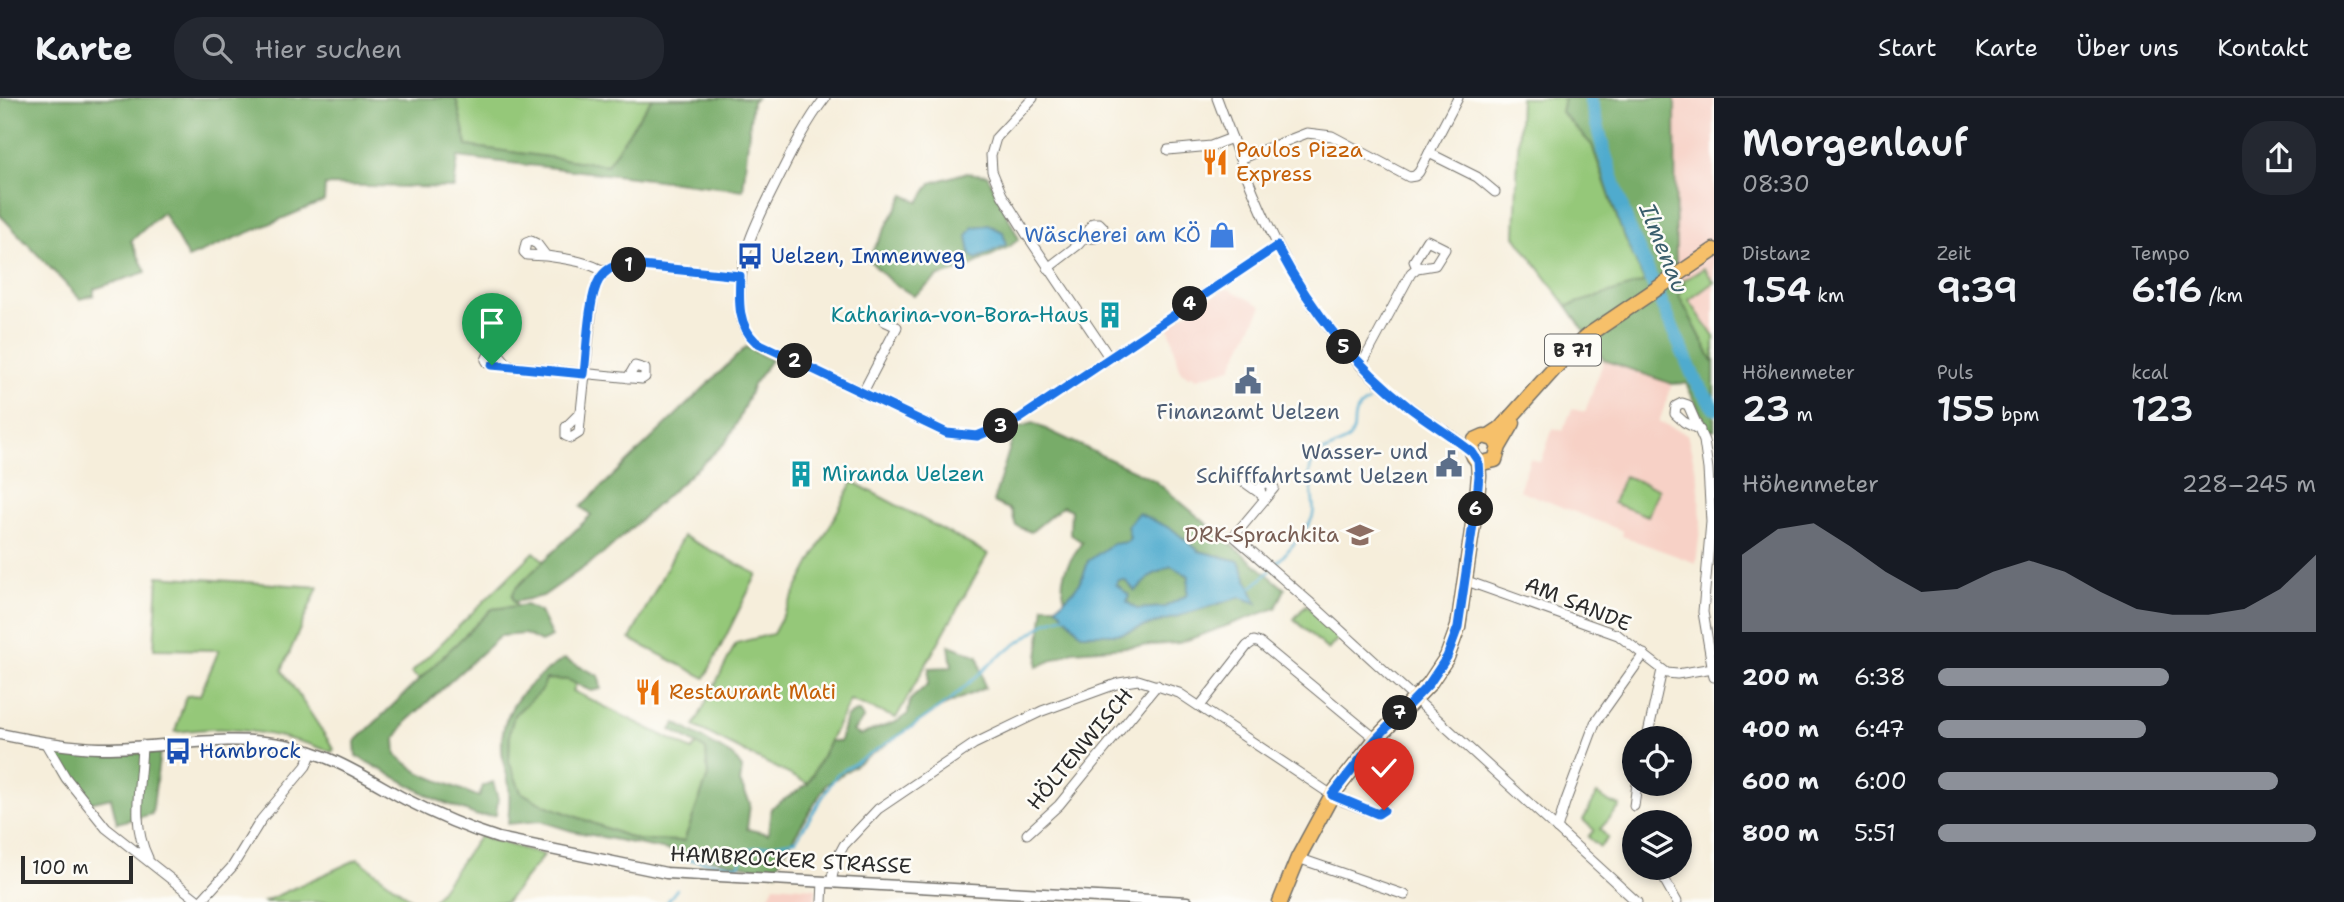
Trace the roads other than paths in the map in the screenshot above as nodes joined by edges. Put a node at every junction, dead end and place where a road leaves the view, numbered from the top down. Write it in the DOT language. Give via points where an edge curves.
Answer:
graph roads {
  1 [pos="825,98"];
  2 [pos="1033,98"];
  3 [pos="1217,98"];
  4 [pos="1458,98"];
  5 [pos="1232,138"];
  6 [pos="1168,150"];
  7 [pos="1429,153"];
  8 [pos="1240,159"];
  9 [pos="1495,192"];
  10 [pos="1084,237"];
  11 [pos="1277,246"];
  12 [pos="1714,250"];
  13 [pos="546,256"];
  14 [pos="1048,268"];
  15 [pos="1417,268"];
  16 [pos="605,272"];
  17 [pos="740,276"];
  18 [pos="884,321"];
  19 [pos="1109,357"];
  20 [pos="509,366"];
  21 [pos="1361,366"];
  22 [pos="584,374"];
  23 [pos="628,377"];
  24 [pos="862,394"];
  25 [pos="581,412"];
  26 [pos="1700,430"];
  27 [pos="1484,450"];
  28 [pos="1233,474"];
  29 [pos="1464,580"];
  30 [pos="1644,654"];
  31 [pos="1662,670"];
  32 [pos="1713,673"];
  33 [pos="1157,685"];
  34 [pos="1414,698"];
  35 [pos="1200,706"];
  36 [pos="1650,726"];
  37 [pos="0,734"];
  38 [pos="1376,739"];
  39 [pos="46,744"];
  40 [pos="142,745"];
  41 [pos="312,752"];
  42 [pos="1332,795"];
  43 [pos="1635,796"];
  44 [pos="1634,806"];
  45 [pos="1384,810"];
  46 [pos="1557,829"];
  47 [pos="1027,834"];
  48 [pos="1298,858"];
  49 [pos="150,863"];
  50 [pos="1665,880"];
  51 [pos="827,882"];
  52 [pos="1405,895"];
  53 [pos="200,902"];
  54 [pos="822,902"];
  55 [pos="1186,902"];
  56 [pos="1280,902"];
  57 [pos="1637,902"];
  58 [pos="1677,902"];
  1 -- 17 [label="street" via="799,137 753,230"];
  2 -- 14 [label="street" via="996,138 991,163 1002,195"];
  3 -- 5 [label="street"];
  4 -- 7 [label="street"];
  5 -- 6 [label="street" via="1211,146"];
  5 -- 8 [label="street"];
  7 -- 8 [label="street" via="1419,172 1409,177 1332,136 1307,132"];
  7 -- 9 [label="street"];
  8 -- 11 [label="street"];
  10 -- 14 [label="street"];
  11 -- 19 [label="street"];
  11 -- 21 [label="street" via="1321,318"];
  12 -- 27 [label="main road, B 71" via="1587,336"];
  13 -- 16 [label="street" via="584,262"];
  14 -- 19 [label="street"];
  15 -- 21 [label="street"];
  16 -- 17 [label="street" via="622,264"];
  16 -- 22 [label="street" via="593,296"];
  17 -- 24 [label="street" via="743,327 756,342"];
  18 -- 24 [label="street" via="897,327"];
  19 -- 24 [label="street" via="1027,414 977,436 947,433"];
  20 -- 22 [label="street"];
  21 -- 27 [label="street" via="1410,409"];
  22 -- 23 [label="street"];
  22 -- 25 [label="street"];
  26 -- 32 [label="street" via="1711,507 1703,612"];
  27 -- 29 [label="main road"];
  28 -- 34 [label="street" via="1263,497 1234,536"];
  29 -- 30 [label="street, AM SANDE" via="1618,635"];
  29 -- 34 [label="main road" via="1458,627 1447,657"];
  30 -- 31 [label="street, AM SANDE"];
  30 -- 46 [label="street" via="1595,723"];
  31 -- 32 [label="street" via="1672,675"];
  31 -- 36 [label="street"];
  33 -- 35 [label="street"];
  33 -- 47 [label="street, HÖLTENWISCH" via="1059,804"];
  33 -- 51 [label="street" via="1138,680 1119,683 1042,711 974,744 878,809 844,845"];
  34 -- 38 [label="main road"];
  34 -- 46 [label="street"];
  35 -- 38 [label="street" via="1254,641"];
  35 -- 42 [label="street"];
  37 -- 39 [label="street, HAMBROCKER STRASSE"];
  38 -- 42 [label="main road"];
  39 -- 40 [label="street, HAMBROCKER STRASSE"];
  39 -- 49 [label="street" via="106,828"];
  40 -- 41 [label="street, HAMBROCKER STRASSE" via="261,741"];
  40 -- 49 [label="street" via="136,805 142,845"];
  41 -- 51 [label="street, HAMBROCKER STRASSE" via="452,822 498,838 653,870"];
  41 -- 53 [label="street" via="232,867"];
  42 -- 45 [label="street" via="1378,814"];
  42 -- 48 [label="main road"];
  43 -- 44 [label="street"];
  46 -- 57 [label="street"];
  48 -- 52 [label="street"];
  48 -- 56 [label="main road"];
  49 -- 53 [label="street"];
  50 -- 58 [label="street"];
  51 -- 54 [label="street"];
  51 -- 55 [label="street, HAMBROCKER STRASSE"];
}
